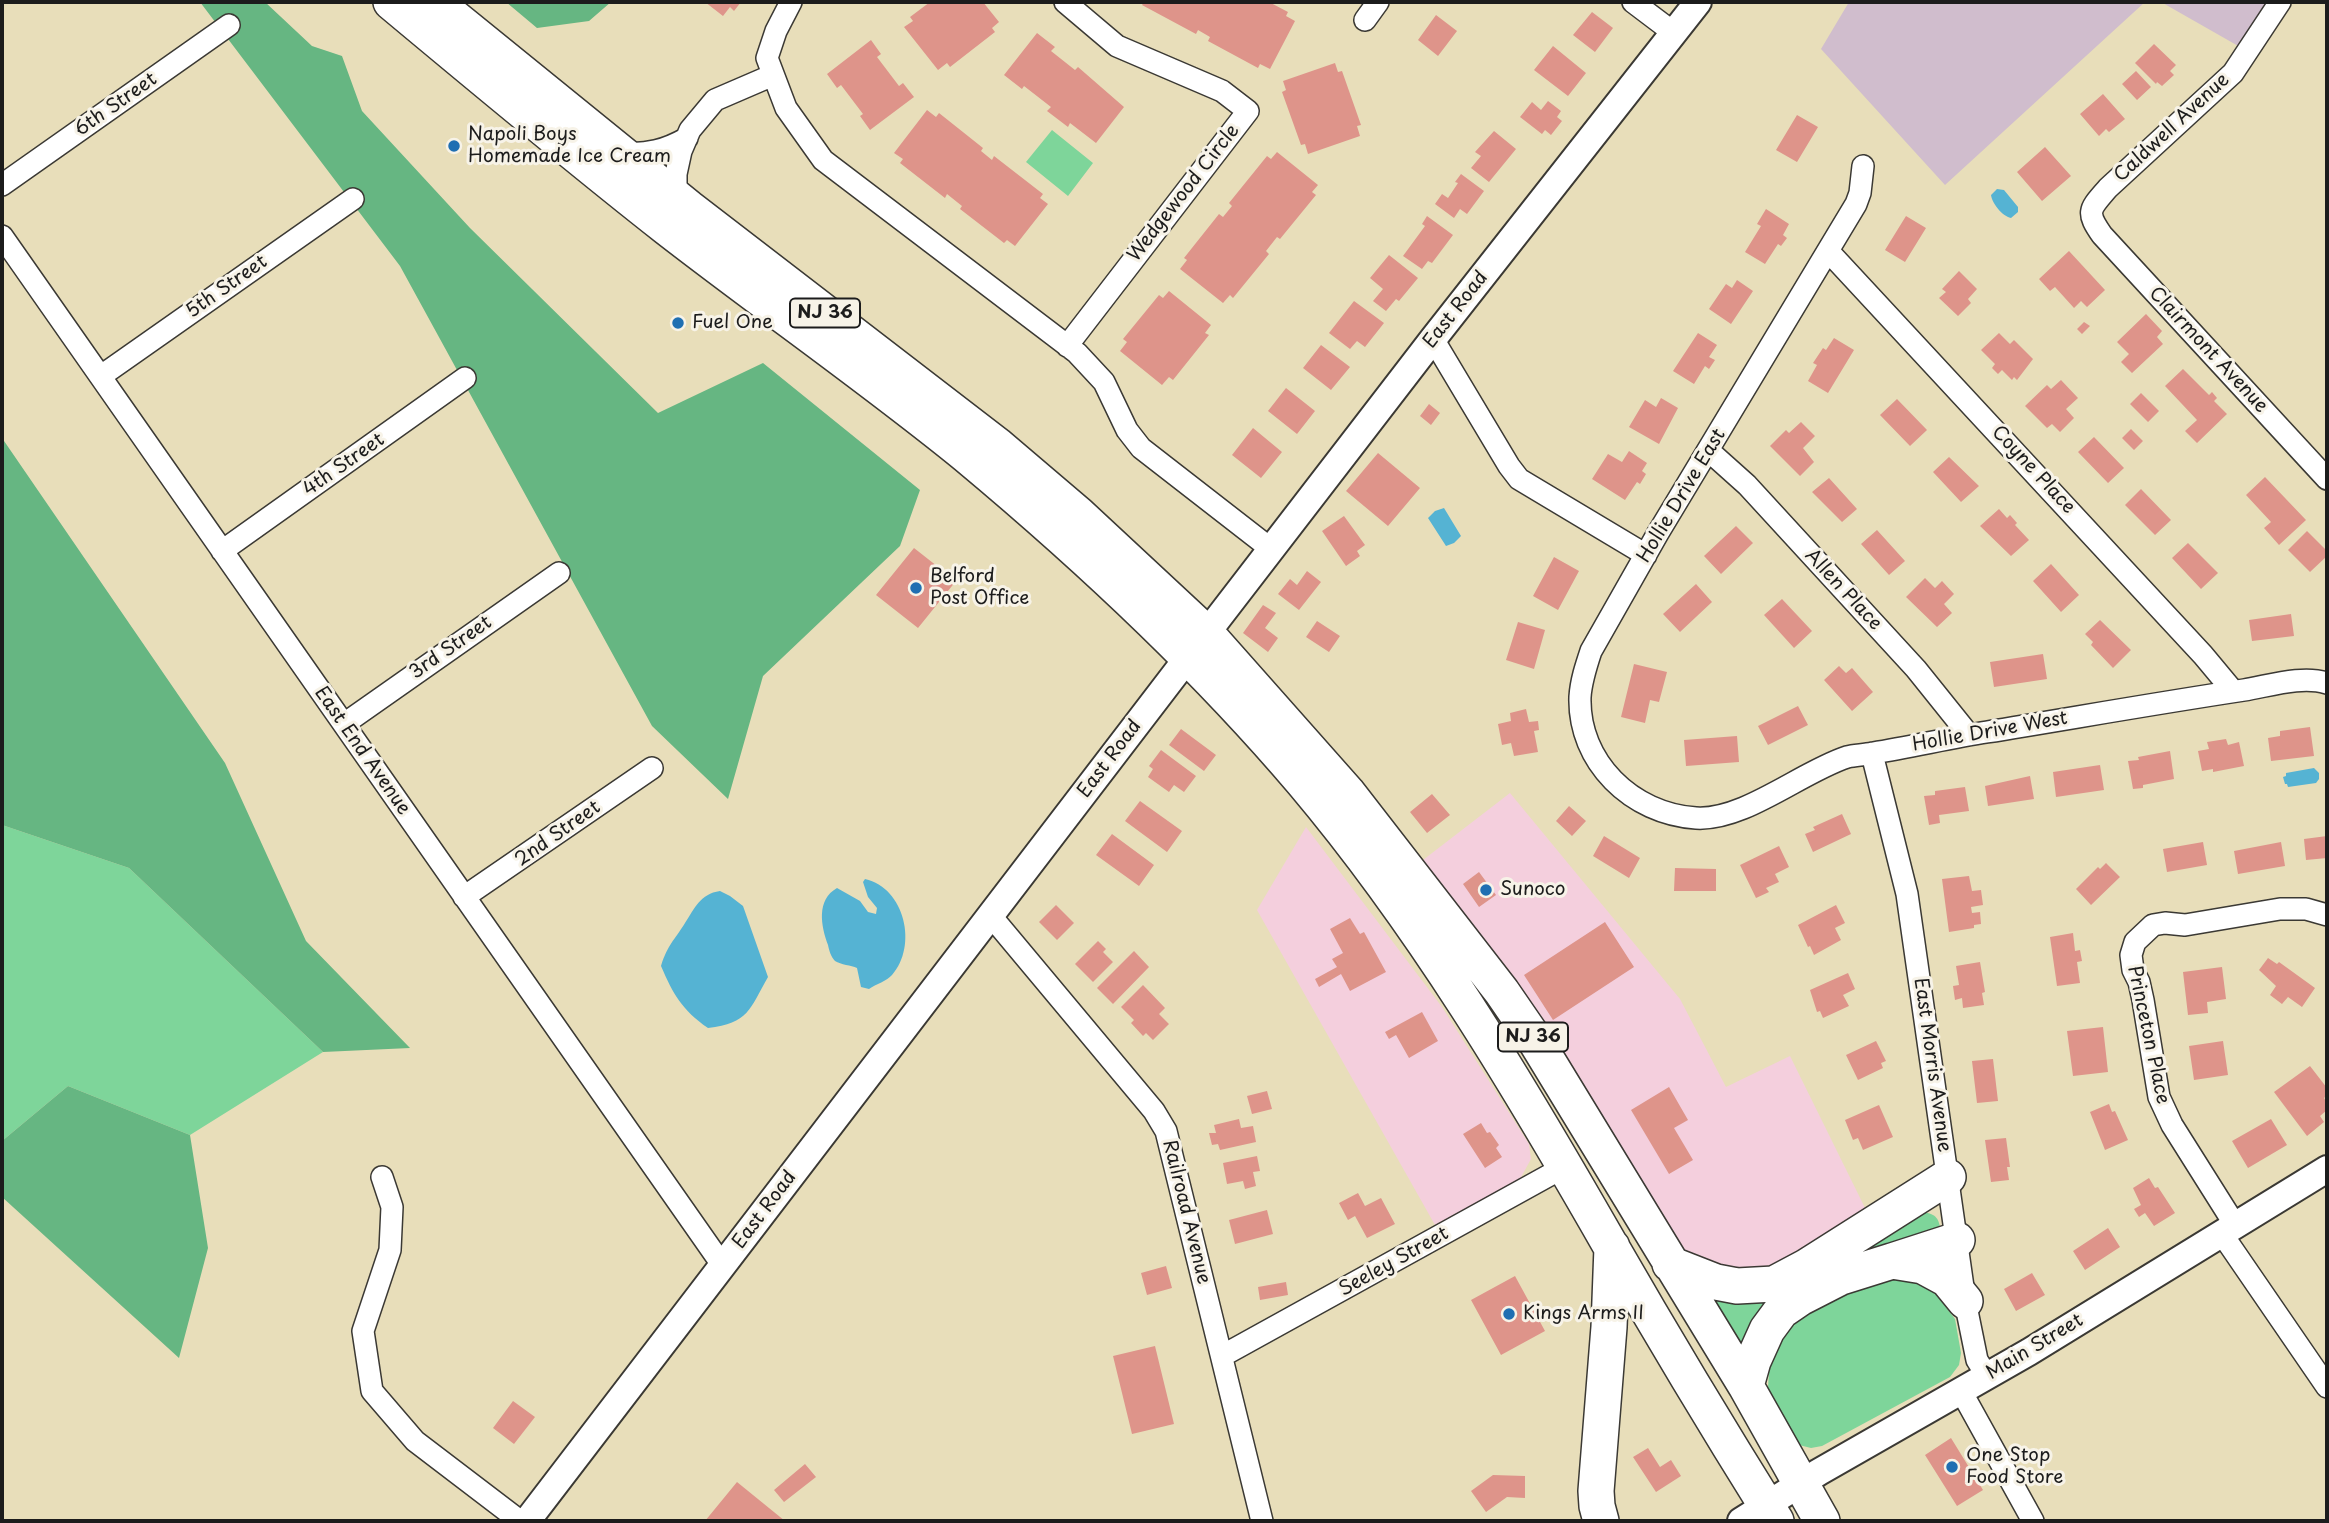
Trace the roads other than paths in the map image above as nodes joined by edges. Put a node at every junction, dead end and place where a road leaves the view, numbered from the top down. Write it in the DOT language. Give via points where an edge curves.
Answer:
graph roads {
  1 [pos="391,2"];
  2 [pos="435,2"];
  3 [pos="791,2"];
  4 [pos="1065,2"];
  5 [pos="1378,2"];
  6 [pos="1633,2"];
  7 [pos="1698,2"];
  8 [pos="2280,2"];
  9 [pos="1365,20"];
  10 [pos="229,25"];
  11 [pos="1674,33"];
  12 [pos="773,75"];
  13 [pos="687,138"];
  14 [pos="623,153"];
  15 [pos="1863,166"];
  16 [pos="2,185"];
  17 [pos="676,197"];
  18 [pos="353,199"];
  19 [pos="2091,220"];
  20 [pos="2,236"];
  21 [pos="1829,252"];
  22 [pos="1433,339"];
  23 [pos="1067,346"];
  24 [pos="101,376"];
  25 [pos="466,378"];
  26 [pos="1709,451"];
  27 [pos="2327,479"];
  28 [pos="1271,550"];
  29 [pos="222,551"];
  30 [pos="1646,555"];
  31 [pos="559,573"];
  32 [pos="1198,645"];
  33 [pos="2327,683"];
  34 [pos="2233,691"];
  35 [pos="344,724"];
  36 [pos="1969,735"];
  37 [pos="1872,754"];
  38 [pos="652,768"];
  39 [pos="1664,811"];
  40 [pos="464,897"];
  41 [pos="2327,915"];
  42 [pos="991,916"];
  43 [pos="1566,1166"];
  44 [pos="2327,1169"];
  45 [pos="382,1177"];
  46 [pos="1948,1177"];
  47 [pos="2228,1230"];
  48 [pos="1957,1240"];
  49 [pos="1612,1248"];
  50 [pos="1892,1261"];
  51 [pos="1670,1264"];
  52 [pos="723,1266"];
  53 [pos="1965,1301"];
  54 [pos="1222,1356"];
  55 [pos="1987,1376"];
  56 [pos="1746,1386"];
  57 [pos="2327,1387"];
  58 [pos="1961,1391"];
  59 [pos="1800,1483"];
  60 [pos="1761,1516"];
  61 [pos="520,1521"];
  62 [pos="527,1521"];
  63 [pos="1262,1521"];
  64 [pos="1601,1521"];
  65 [pos="1822,1521"];
  66 [pos="2033,1521"];
  1 -- 32 [label="highway, NJ 36" via="663,225 961,452 1121,592"];
  2 -- 14 [label="highway, NJ 36"];
  3 -- 12 [label="street" via="767,58"];
  4 -- 23 [label="street, Wedgewood Circle" via="1118,46 1222,91 1248,111"];
  5 -- 9 [label="street"];
  6 -- 11 [label="street"];
  7 -- 11 [label="street, East Road"];
  8 -- 19 [label="street, Caldwell Avenue" via="2232,73 2108,188 2090,214"];
  10 -- 16 [label="street, 6th Street"];
  11 -- 22 [label="street, East Road"];
  12 -- 13 [label="street" via="715,100"];
  12 -- 23 [label="street" via="786,108 823,160"];
  13 -- 14 [label="street" via="663,149"];
  13 -- 17 [label="street" via="676,174"];
  14 -- 17 [label="highway, NJ 36"];
  15 -- 21 [label="street, Hollie Drive East" via="1860,193"];
  17 -- 32 [label="highway, NJ 36" via="997,445 1078,514"];
  18 -- 24 [label="street, 5th Street"];
  19 -- 27 [label="street, Clairmont Avenue"];
  20 -- 24 [label="street, East End Avenue"];
  21 -- 26 [label="street, Hollie Drive East"];
  21 -- 34 [label="street, Coyne Place"];
  22 -- 28 [label="street, East Road"];
  22 -- 30 [label="street" via="1519,479"];
  23 -- 28 [label="street" via="1104,382 1141,448"];
  24 -- 29 [label="street, East End Avenue"];
  25 -- 29 [label="street, 4th Street"];
  26 -- 30 [label="street, Hollie Drive East"];
  26 -- 36 [label="street, Allen Place" via="1747,485"];
  28 -- 32 [label="street, East Road"];
  29 -- 35 [label="street, East End Avenue"];
  30 -- 39 [label="street, Hollie Drive East" via="1591,650 1580,707 1586,736 1600,765 1638,801"];
  31 -- 35 [label="street, 3rd Street"];
  32 -- 42 [label="street, East Road"];
  32 -- 43 [label="highway, NJ 36" via="1366,858 1454,987"];
  32 -- 51 [label="highway, NJ 36" via="1347,792 1502,992"];
  33 -- 34 [label="street, Hollie Drive West" via="2306,680"];
  34 -- 36 [label="street, Hollie Drive West"];
  35 -- 40 [label="street, East End Avenue"];
  36 -- 37 [label="street, Hollie Drive West"];
  37 -- 39 [label="street, Hollie Drive West" via="1848,757 1725,814 1697,818"];
  37 -- 46 [label="street, East Morris Avenue" via="1907,894"];
  38 -- 40 [label="street, 2nd Street"];
  40 -- 52 [label="street, East End Avenue"];
  41 -- 47 [label="street, Princeton Place" via="2306,908 2280,909 2185,925 2165,923 2153,925 2135,942 2133,971 2143,1000 2159,1097"];
  42 -- 52 [label="street, East Road"];
  42 -- 54 [label="street, Railroad Avenue" via="1166,1130"];
  43 -- 49 [label="highway, NJ 36"];
  43 -- 54 [label="street, Seeley Street"];
  44 -- 47 [label="street, Main Street"];
  45 -- 61 [label="street" via="392,1207 390,1250 363,1331 372,1391 415,1441"];
  46 -- 48 [label="street, East Morris Avenue"];
  46 -- 51 [label="highway" via="1774,1284 1716,1282"];
  47 -- 55 [label="street, Main Street"];
  47 -- 57 [label="street, Princeton Place"];
  48 -- 50 [label="highway"];
  48 -- 53 [label="street, East Morris Avenue"];
  49 -- 60 [label="highway, NJ 36"];
  49 -- 64 [label="highway" via="1596,1490"];
  50 -- 53 [label="highway" via="1923,1266 1947,1279"];
  50 -- 56 [label="highway" via="1842,1277 1781,1311 1767,1330"];
  51 -- 56 [label="highway, NJ 36"];
  52 -- 62 [label="street, East Road"];
  53 -- 55 [label="street, East Morris Avenue" via="1977,1360"];
  54 -- 63 [label="street, Railroad Avenue"];
  55 -- 58 [label="street, Main Street"];
  56 -- 59 [label="highway, NJ 36"];
  58 -- 59 [label="street, Main Street"];
  58 -- 66 [label="street"];
  59 -- 60 [label="street, Main Street"];
  59 -- 65 [label="highway, NJ 36"];
}
